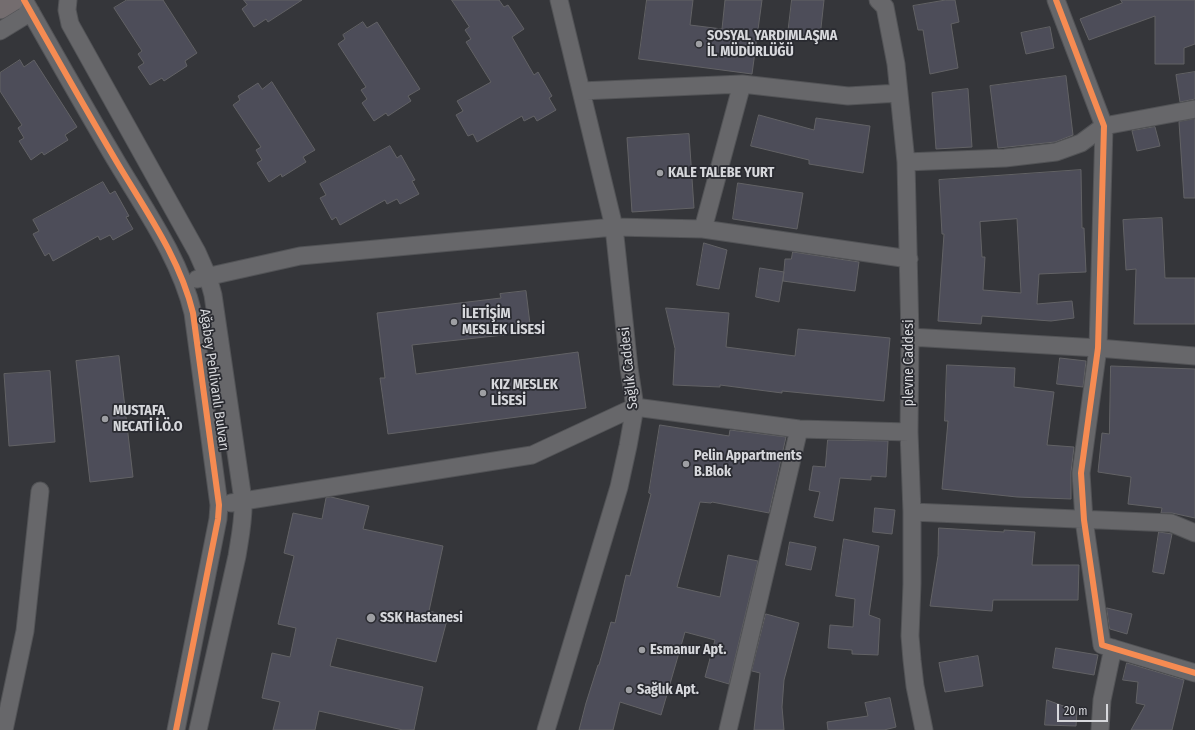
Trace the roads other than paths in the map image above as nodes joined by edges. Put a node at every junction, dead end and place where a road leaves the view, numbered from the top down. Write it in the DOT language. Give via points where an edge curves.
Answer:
graph roads {
  1 [pos="13,0"];
  2 [pos="68,0"];
  3 [pos="559,0"];
  4 [pos="1056,0"];
  5 [pos="882,2"];
  6 [pos="27,6"];
  7 [pos="0,8"];
  8 [pos="0,31"];
  9 [pos="742,84"];
  10 [pos="582,91"];
  11 [pos="899,93"];
  12 [pos="1195,109"];
  13 [pos="1104,126"];
  14 [pos="906,162"];
  15 [pos="614,227"];
  16 [pos="703,229"];
  17 [pos="909,259"];
  18 [pos="208,276"];
  19 [pos="183,282"];
  20 [pos="910,337"];
  21 [pos="1098,348"];
  22 [pos="1195,356"];
  23 [pos="635,407"];
  24 [pos="799,429"];
  25 [pos="909,432"];
  26 [pos="40,491"];
  27 [pos="243,500"];
  28 [pos="219,506"];
  29 [pos="912,512"];
  30 [pos="1084,520"];
  31 [pos="1195,533"];
  32 [pos="1113,648"];
  33 [pos="1195,673"];
  34 [pos="4,730"];
  35 [pos="176,730"];
  36 [pos="198,730"];
  37 [pos="546,730"];
  38 [pos="728,730"];
  39 [pos="924,730"];
  40 [pos="1100,730"];
  1 -- 7 [label="main road"];
  2 -- 18 [label="street, Ağabey Pehlivanlı Bulvarı" via="70,24"];
  3 -- 10 [label="street, Sağlık Caddesi"];
  4 -- 13 [label="street"];
  5 -- 11 [label="street, plevne Caddesi"];
  6 -- 8 [label="street"];
  6 -- 19 [label="street, Ağabey Pehlivanlı Bulvarı" via="165,244"];
  9 -- 10 [label="street"];
  9 -- 11 [label="street" via="848,96"];
  9 -- 16 [label="street"];
  10 -- 15 [label="street, Sağlık Caddesi"];
  11 -- 14 [label="street, plevne Caddesi"];
  12 -- 13 [label="street"];
  13 -- 14 [label="street" via="1081,143 1056,152 1005,158"];
  13 -- 21 [label="street"];
  14 -- 17 [label="street, plevne Caddesi"];
  15 -- 16 [label="street"];
  15 -- 18 [label="street" via="300,256"];
  15 -- 23 [label="street, Sağlık Caddesi"];
  16 -- 17 [label="street"];
  17 -- 20 [label="street, plevne Caddesi"];
  18 -- 19 [label="street"];
  18 -- 27 [label="street, Ağabey Pehlivanlı Bulvarı" via="213,295"];
  19 -- 28 [label="street, Ağabey Pehlivanlı Bulvarı" via="193,313"];
  20 -- 21 [label="street"];
  20 -- 25 [label="street, plevne Caddesi"];
  21 -- 22 [label="street"];
  21 -- 30 [label="street" via="1081,473"];
  23 -- 24 [label="street"];
  23 -- 27 [label="street" via="532,455"];
  23 -- 37 [label="street, Sağlık Caddesi" via="619,487"];
  24 -- 25 [label="street"];
  24 -- 38 [label="street"];
  25 -- 29 [label="street, plevne Caddesi"];
  26 -- 34 [label="street" via="25,631"];
  27 -- 28 [label="street"];
  27 -- 36 [label="street, Ağabey Pehlivanlı Bulvarı" via="240,542"];
  28 -- 35 [label="street, Ağabey Pehlivanlı Bulvarı" via="216,535"];
  29 -- 30 [label="street"];
  29 -- 39 [label="street, plevne Caddesi" via="910,636 915,686"];
  30 -- 31 [label="street" via="1171,523"];
  30 -- 32 [label="street" via="1102,645"];
  32 -- 33 [label="street"];
  32 -- 40 [label="street" via="1102,700"];
}
